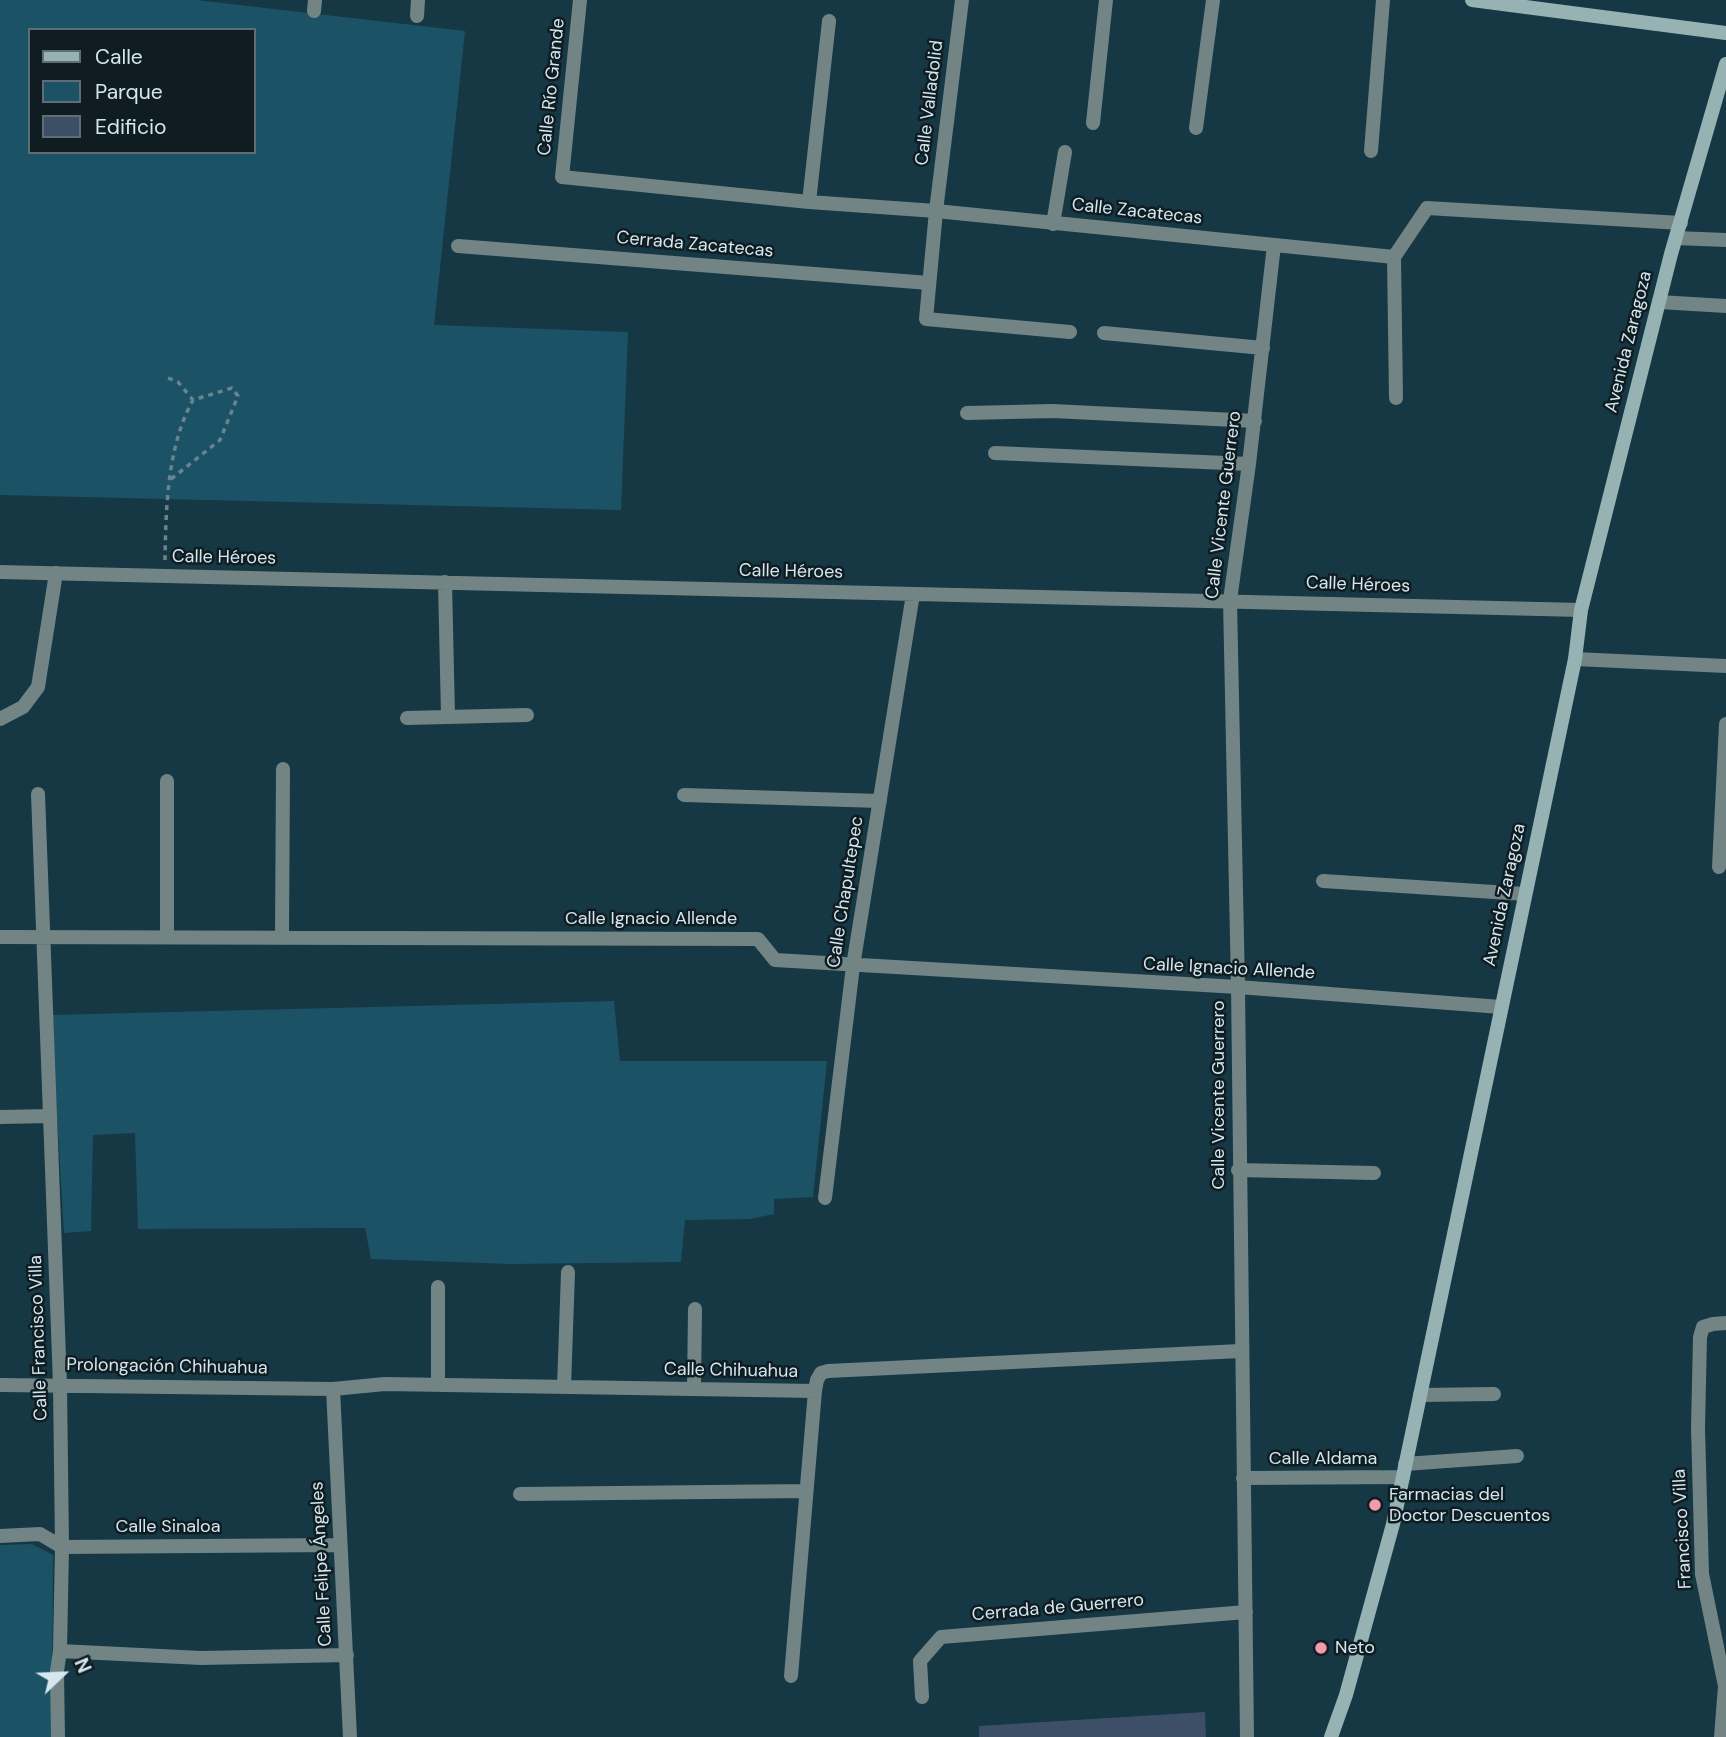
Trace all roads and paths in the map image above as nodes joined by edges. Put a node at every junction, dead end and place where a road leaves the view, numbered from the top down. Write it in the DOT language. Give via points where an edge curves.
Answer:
graph roads {
  1 [pos="418,0"];
  2 [pos="580,0"];
  3 [pos="962,0"];
  4 [pos="1106,0"];
  5 [pos="1213,0"];
  6 [pos="1383,0"];
  7 [pos="1472,0"];
  8 [pos="1505,2"];
  9 [pos="417,16"];
  10 [pos="828,21"];
  11 [pos="1726,33"];
  12 [pos="1726,64"];
  13 [pos="1093,124"];
  14 [pos="1196,128"];
  15 [pos="1371,151"];
  16 [pos="1065,152"];
  17 [pos="562,177"];
  18 [pos="809,202"];
  19 [pos="936,211"];
  20 [pos="1054,223"];
  21 [pos="1681,223"];
  22 [pos="1676,238"];
  23 [pos="1726,240"];
  24 [pos="1274,245"];
  25 [pos="458,246"];
  26 [pos="1394,257"];
  27 [pos="929,283"];
  28 [pos="1659,302"];
  29 [pos="1726,306"];
  30 [pos="1070,332"];
  31 [pos="1104,333"];
  32 [pos="1263,348"];
  33 [pos="168,378"];
  34 [pos="1395,398"];
  35 [pos="193,400"];
  36 [pos="967,413"];
  37 [pos="1255,421"];
  38 [pos="995,453"];
  39 [pos="1250,464"];
  40 [pos="170,481"];
  41 [pos="0,572"];
  42 [pos="56,573"];
  43 [pos="165,576"];
  44 [pos="445,582"];
  45 [pos="913,594"];
  46 [pos="1230,600"];
  47 [pos="1581,610"];
  48 [pos="1575,659"];
  49 [pos="1726,666"];
  50 [pos="448,716"];
  51 [pos="527,716"];
  52 [pos="407,718"];
  53 [pos="0,719"];
  54 [pos="1726,724"];
  55 [pos="283,769"];
  56 [pos="167,781"];
  57 [pos="38,794"];
  58 [pos="684,795"];
  59 [pos="880,801"];
  60 [pos="1719,867"];
  61 [pos="1323,881"];
  62 [pos="1525,894"];
  63 [pos="0,937"];
  64 [pos="43,937"];
  65 [pos="167,937"];
  66 [pos="282,938"];
  67 [pos="853,966"];
  68 [pos="1238,987"];
  69 [pos="1501,1007"];
  70 [pos="50,1116"];
  71 [pos="0,1117"];
  72 [pos="1238,1170"];
  73 [pos="1374,1173"];
  74 [pos="824,1198"];
  75 [pos="568,1272"];
  76 [pos="438,1287"];
  77 [pos="695,1309"];
  78 [pos="1719,1323"];
  79 [pos="1240,1351"];
  80 [pos="0,1384"];
  81 [pos="60,1384"];
  82 [pos="438,1385"];
  83 [pos="564,1387"];
  84 [pos="332,1389"];
  85 [pos="694,1389"];
  86 [pos="815,1391"];
  87 [pos="1494,1394"];
  88 [pos="1420,1395"];
  89 [pos="1517,1455"];
  90 [pos="1404,1471"];
  91 [pos="1243,1478"];
  92 [pos="806,1491"];
  93 [pos="520,1494"];
  94 [pos="0,1536"];
  95 [pos="339,1545"];
  96 [pos="62,1547"];
  97 [pos="1246,1612"];
  98 [pos="60,1651"];
  99 [pos="347,1655"];
  100 [pos="791,1676"];
  101 [pos="922,1697"];
  102 [pos="58,1737"];
  103 [pos="350,1737"];
  104 [pos="1247,1737"];
  105 [pos="1331,1737"];
  106 [pos="1721,1737"];
  1 -- 9 [label="street"];
  2 -- 17 [label="street, Calle Río Grande"];
  3 -- 19 [label="street, Calle Valladolid"];
  4 -- 13 [label="street"];
  5 -- 14 [label="street"];
  6 -- 15 [label="street"];
  7 -- 8 [label="main road"];
  8 -- 11 [label="main road"];
  10 -- 18 [label="street"];
  12 -- 21 [label="main road, Avenida Zaragoza"];
  16 -- 20 [label="street"];
  17 -- 18 [label="street, Calle Zacatecas"];
  18 -- 19 [label="street, Calle Zacatecas"];
  19 -- 20 [label="street, Calle Zacatecas"];
  19 -- 27 [label="street"];
  20 -- 24 [label="street, Calle Zacatecas"];
  21 -- 22 [label="main road, Avenida Zaragoza"];
  21 -- 26 [label="street" via="1427,208"];
  22 -- 23 [label="street"];
  22 -- 28 [label="main road, Avenida Zaragoza"];
  24 -- 26 [label="street, Calle Zacatecas"];
  24 -- 32 [label="street, Calle Vicente Guerrero"];
  25 -- 27 [label="street, Cerrada Zacatecas"];
  26 -- 34 [label="street"];
  27 -- 30 [label="street" via="926,319"];
  28 -- 29 [label="street"];
  28 -- 47 [label="main road, Avenida Zaragoza"];
  31 -- 32 [label="street"];
  32 -- 37 [label="street, Calle Vicente Guerrero"];
  33 -- 35 [label="path" via="178,382"];
  35 -- 40 [label="path" via="181,421"];
  35 -- 40 [label="path" via="232,387 238,396 220,440"];
  36 -- 37 [label="street" via="1053,411"];
  37 -- 39 [label="street, Calle Vicente Guerrero"];
  38 -- 39 [label="street"];
  39 -- 46 [label="street, Calle Vicente Guerrero"];
  40 -- 43 [label="path"];
  41 -- 42 [label="street, Calle Héroes"];
  42 -- 43 [label="street, Calle Héroes"];
  42 -- 53 [label="street" via="38,687 23,707"];
  43 -- 44 [label="street, Calle Héroes"];
  44 -- 45 [label="street, Calle Héroes"];
  44 -- 50 [label="street"];
  45 -- 46 [label="street, Calle Héroes"];
  45 -- 59 [label="street, Calle Chapultepec"];
  46 -- 47 [label="street, Calle Héroes"];
  46 -- 68 [label="street, Calle Vicente Guerrero"];
  47 -- 48 [label="main road, Avenida Zaragoza"];
  48 -- 49 [label="street"];
  48 -- 62 [label="main road, Avenida Zaragoza"];
  50 -- 51 [label="street"];
  50 -- 52 [label="street"];
  54 -- 60 [label="street"];
  55 -- 66 [label="street"];
  56 -- 65 [label="street"];
  57 -- 64 [label="street, Calle Francisco Villa"];
  58 -- 59 [label="street"];
  59 -- 67 [label="street, Calle Chapultepec"];
  61 -- 62 [label="street"];
  62 -- 69 [label="main road, Avenida Zaragoza"];
  63 -- 64 [label="street, Calle Ignacio Allende"];
  64 -- 65 [label="street, Calle Ignacio Allende"];
  64 -- 70 [label="street, Calle Francisco Villa"];
  65 -- 66 [label="street, Calle Ignacio Allende"];
  66 -- 67 [label="street, Calle Ignacio Allende" via="758,939 775,961"];
  67 -- 68 [label="street, Calle Ignacio Allende"];
  67 -- 74 [label="street, Calle Chapultepec"];
  68 -- 69 [label="street, Calle Ignacio Allende"];
  68 -- 72 [label="street, Calle Vicente Guerrero"];
  69 -- 88 [label="main road, Avenida Zaragoza"];
  70 -- 71 [label="street"];
  70 -- 81 [label="street, Calle Francisco Villa"];
  72 -- 73 [label="street"];
  72 -- 79 [label="street, Calle Vicente Guerrero"];
  75 -- 83 [label="street"];
  76 -- 82 [label="street"];
  77 -- 85 [label="street"];
  78 -- 106 [label="street, Francisco Villa" via="1703,1327 1700,1338 1698,1428 1702,1574 1725,1686"];
  79 -- 86 [label="street, Calle Chihuahua" via="828,1371 821,1373"];
  79 -- 91 [label="street, Calle Vicente Guerrero"];
  80 -- 81 [label="street, Prolongación Chihuahua"];
  81 -- 84 [label="street, Prolongación Chihuahua"];
  81 -- 96 [label="street, Calle Francisco Villa"];
  82 -- 83 [label="street, Calle Chihuahua"];
  82 -- 84 [label="street, Calle Chihuahua"];
  83 -- 85 [label="street, Calle Chihuahua"];
  84 -- 95 [label="street, Calle Felipe Ángeles"];
  85 -- 86 [label="street, Calle Chihuahua"];
  86 -- 92 [label="street"];
  87 -- 88 [label="street"];
  88 -- 90 [label="main road, Avenida Zaragoza"];
  89 -- 90 [label="street, Calle Aldama"];
  90 -- 91 [label="street, Calle Aldama"];
  90 -- 105 [label="main road, Avenida Zaragoza"];
  91 -- 97 [label="street, Calle Vicente Guerrero"];
  92 -- 93 [label="street"];
  92 -- 100 [label="street"];
  94 -- 96 [label="street, Calle Sinaloa" via="40,1534"];
  95 -- 96 [label="street, Calle Sinaloa"];
  95 -- 99 [label="street, Calle Felipe Ángeles"];
  96 -- 98 [label="street, Calle Francisco Villa"];
  97 -- 101 [label="street, Cerrada de Guerrero" via="942,1637 920,1661"];
  97 -- 104 [label="street, Calle Vicente Guerrero"];
  98 -- 99 [label="street" via="201,1658"];
  98 -- 102 [label="street, Calle Francisco Villa"];
  99 -- 103 [label="street, Calle Felipe Ángeles"];
}
